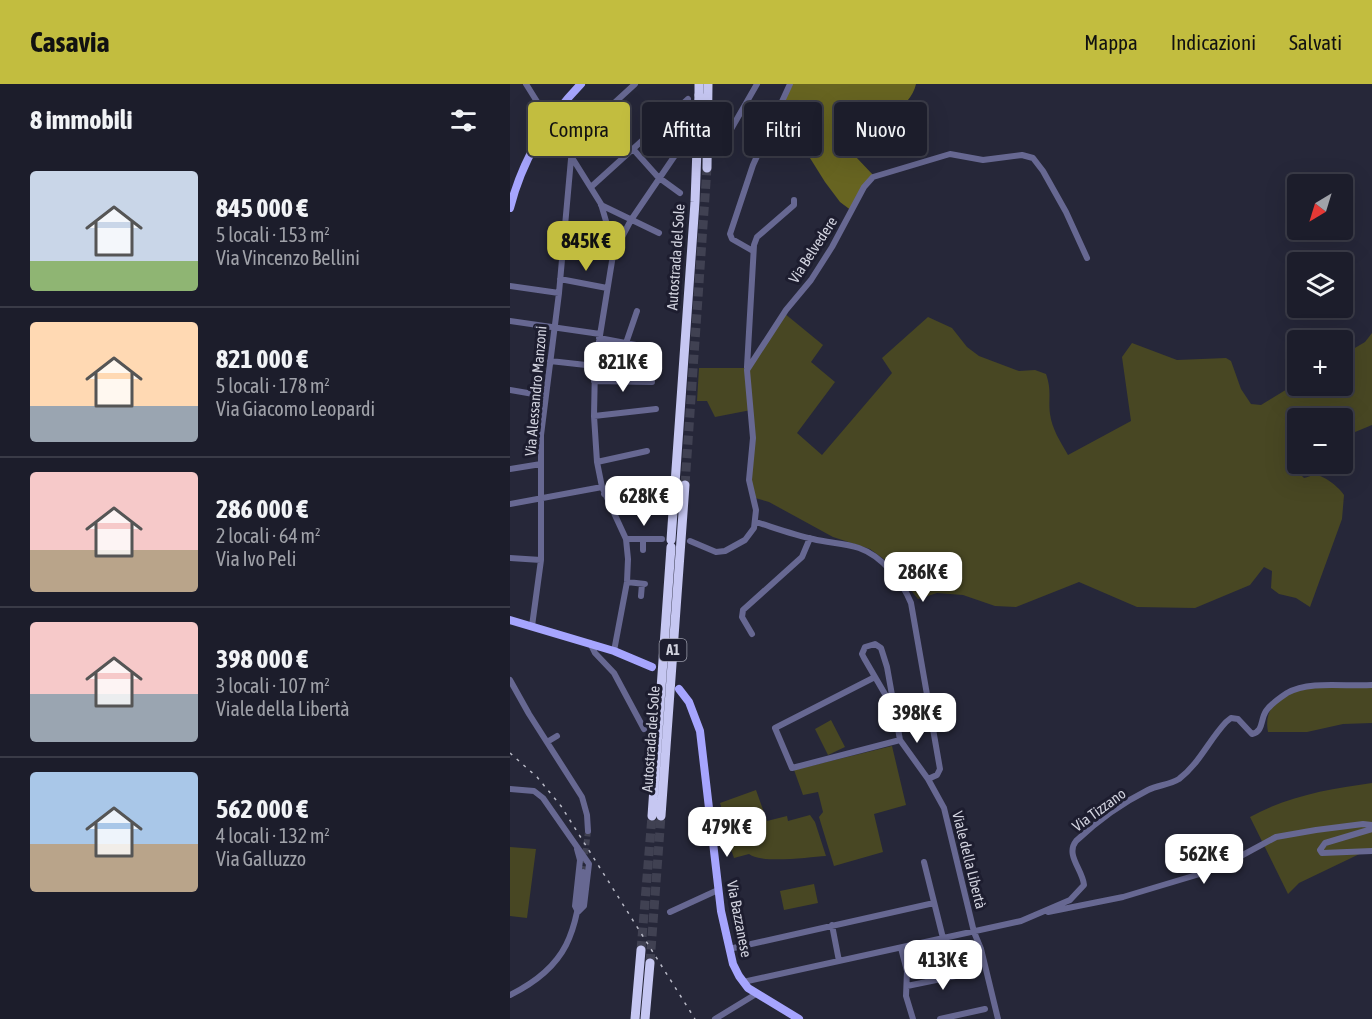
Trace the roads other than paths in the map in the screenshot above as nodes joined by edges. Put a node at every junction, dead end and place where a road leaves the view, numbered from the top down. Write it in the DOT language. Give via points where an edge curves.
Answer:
graph roads {
  1 [pos="526,84"];
  2 [pos="581,84"];
  3 [pos="635,84"];
  4 [pos="757,84"];
  5 [pos="790,84"];
  6 [pos="705,85"];
  7 [pos="688,99"];
  8 [pos="537,102"];
  9 [pos="566,102"];
  10 [pos="615,102"];
  11 [pos="685,102"];
  12 [pos="732,128"];
  13 [pos="642,141"];
  14 [pos="633,149"];
  15 [pos="528,156"];
  16 [pos="570,156"];
  17 [pos="674,156"];
  18 [pos="572,159"];
  19 [pos="707,168"];
  20 [pos="658,177"];
  21 [pos="591,187"];
  22 [pos="680,193"];
  23 [pos="794,200"];
  24 [pos="601,204"];
  25 [pos="510,208"];
  26 [pos="631,220"];
  27 [pos="659,232"];
  28 [pos="753,251"];
  29 [pos="613,255"];
  30 [pos="1087,258"];
  31 [pos="560,279"];
  32 [pos="510,286"];
  33 [pos="607,288"];
  34 [pos="559,293"];
  35 [pos="637,311"];
  36 [pos="510,321"];
  37 [pos="554,326"];
  38 [pos="600,336"];
  39 [pos="626,343"];
  40 [pos="657,349"];
  41 [pos="550,361"];
  42 [pos="596,366"];
  43 [pos="747,370"];
  44 [pos="594,381"];
  45 [pos="652,382"];
  46 [pos="510,390"];
  47 [pos="545,396"];
  48 [pos="656,409"];
  49 [pos="594,416"];
  50 [pos="647,451"];
  51 [pos="597,462"];
  52 [pos="541,464"];
  53 [pos="510,469"];
  54 [pos="685,484"];
  55 [pos="638,486"];
  56 [pos="603,491"];
  57 [pos="542,498"];
  58 [pos="510,504"];
  59 [pos="756,522"];
  60 [pos="810,538"];
  61 [pos="626,539"];
  62 [pos="643,539"];
  63 [pos="690,541"];
  64 [pos="668,542"];
  65 [pos="643,550"];
  66 [pos="510,558"];
  67 [pos="541,560"];
  68 [pos="627,582"];
  69 [pos="641,596"];
  70 [pos="909,597"];
  71 [pos="900,599"];
  72 [pos="510,620"];
  73 [pos="532,626"];
  74 [pos="752,634"];
  75 [pos="590,643"];
  76 [pos="614,651"];
  77 [pos="652,667"];
  78 [pos="875,677"];
  79 [pos="510,680"];
  80 [pos="1372,685"];
  81 [pos="679,689"];
  82 [pos="896,713"];
  83 [pos="644,729"];
  84 [pos="557,736"];
  85 [pos="900,740"];
  86 [pos="547,742"];
  87 [pos="928,779"];
  88 [pos="510,789"];
  89 [pos="1372,827"];
  90 [pos="588,831"];
  91 [pos="1372,851"];
  92 [pos="924,862"];
  93 [pos="583,872"];
  94 [pos="718,890"];
  95 [pos="934,903"];
  96 [pos="578,912"];
  97 [pos="670,912"];
  98 [pos="1035,915"];
  99 [pos="832,925"];
  100 [pos="974,932"];
  101 [pos="943,938"];
  102 [pos="901,948"];
  103 [pos="729,949"];
  104 [pos="641,950"];
  105 [pos="839,961"];
  106 [pos="650,963"];
  107 [pos="975,972"];
  108 [pos="743,982"];
  109 [pos="907,986"];
  110 [pos="510,994"];
  111 [pos="756,994"];
  112 [pos="985,1009"];
  113 [pos="719,1018"];
  114 [pos="634,1019"];
  115 [pos="645,1019"];
  116 [pos="799,1019"];
  117 [pos="913,1019"];
  118 [pos="940,1019"];
  119 [pos="998,1019"];
  1 -- 8 [label="street"];
  2 -- 9 [label="main road"];
  3 -- 10 [label="street"];
  4 -- 12 [label="street"];
  5 -- 28 [label="street" via="735,213 730,237"];
  6 -- 19 [label="highway, Autostrada del Sole / A1"];
  6 -- 64 [label="highway, Autostrada del Sole / A1, bridge" via="699,95 695,201"];
  7 -- 11 [label="street"];
  13 -- 14 [label="street"];
  14 -- 20 [label="street"];
  14 -- 21 [label="street"];
  15 -- 25 [label="main road"];
  16 -- 18 [label="street"];
  17 -- 20 [label="street"];
  18 -- 21 [label="street"];
  18 -- 31 [label="street, Via Alessandro Manzoni"];
  20 -- 22 [label="street"];
  20 -- 26 [label="street"];
  21 -- 24 [label="street"];
  23 -- 28 [label="street" via="795,205 758,237"];
  24 -- 26 [label="street"];
  24 -- 29 [label="street"];
  26 -- 27 [label="street"];
  26 -- 29 [label="street"];
  28 -- 43 [label="street"];
  29 -- 33 [label="street"];
  30 -- 43 [label="street, Via Belvedere" via="1066,212 1033,158 982,160 950,154 873,177 811,280"];
  31 -- 33 [label="street"];
  31 -- 34 [label="street, Via Alessandro Manzoni"];
  32 -- 34 [label="street"];
  33 -- 38 [label="street"];
  34 -- 37 [label="street, Via Alessandro Manzoni"];
  35 -- 39 [label="street"];
  36 -- 37 [label="street"];
  37 -- 38 [label="street"];
  37 -- 41 [label="street, Via Alessandro Manzoni"];
  38 -- 39 [label="street"];
  38 -- 42 [label="street"];
  39 -- 40 [label="street"];
  41 -- 42 [label="street"];
  41 -- 47 [label="street, Via Alessandro Manzoni"];
  42 -- 44 [label="street"];
  43 -- 59 [label="street" via="753,438 749,480"];
  44 -- 45 [label="street"];
  44 -- 49 [label="street"];
  46 -- 47 [label="street"];
  47 -- 52 [label="street, Via Alessandro Manzoni"];
  48 -- 49 [label="street"];
  49 -- 51 [label="street"];
  50 -- 51 [label="street"];
  51 -- 56 [label="street"];
  52 -- 53 [label="street"];
  52 -- 57 [label="street, Via Alessandro Manzoni"];
  54 -- 64 [label="highway, Autostrada del Sole / A1" via="656,816"];
  55 -- 56 [label="street"];
  56 -- 57 [label="street"];
  56 -- 61 [label="street"];
  57 -- 58 [label="street"];
  57 -- 67 [label="street, Via Alessandro Manzoni"];
  59 -- 60 [label="street"];
  59 -- 63 [label="street" via="748,537 725,551 716,552"];
  60 -- 70 [label="street" via="870,553 893,574"];
  60 -- 74 [label="street" via="802,557 743,610 742,617"];
  61 -- 62 [label="street"];
  61 -- 68 [label="street"];
  62 -- 64 [label="street"];
  62 -- 65 [label="street"];
  66 -- 67 [label="street"];
  67 -- 73 [label="street, Via Alessandro Manzoni"];
  68 -- 69 [label="street" via="643,584"];
  68 -- 76 [label="street"];
  70 -- 71 [label="street"];
  70 -- 87 [label="street" via="940,769"];
  72 -- 73 [label="main road"];
  73 -- 75 [label="main road"];
  75 -- 76 [label="main road"];
  75 -- 83 [label="street" via="614,673"];
  76 -- 77 [label="main road"];
  78 -- 82 [label="street"];
  78 -- 82 [label="street, Viale della Libertà" via="862,654 865,647 875,644 881,648 888,667"];
  78 -- 85 [label="street" via="775,728 792,768"];
  79 -- 86 [label="street"];
  80 -- 98 [label="street, Via Tizzano" via="1325,685 1286,693 1266,711 1257,733 1252,734 1238,719 1231,718 1178,779 1141,794 1101,819 1076,841 1072,857 1084,877 1084,885 1070,900"];
  81 -- 94 [label="main road, Via Bazzanese" via="692,708 700,732"];
  82 -- 85 [label="street, Viale della Libertà"];
  84 -- 86 [label="street"];
  85 -- 87 [label="street, Viale della Libertà"];
  86 -- 90 [label="street" via="582,797"];
  87 -- 100 [label="street, Viale della Libertà" via="949,823"];
  88 -- 96 [label="street" via="534,791 543,798 589,864 584,906"];
  89 -- 91 [label="street" via="1325,843 1320,850"];
  89 -- 98 [label="street" via="1363,824 1276,837 1203,873 1123,897"];
  92 -- 95 [label="street"];
  93 -- 96 [label="street"];
  94 -- 97 [label="street"];
  94 -- 103 [label="main road, Via Bazzanese"];
  95 -- 99 [label="street"];
  95 -- 101 [label="street"];
  96 -- 110 [label="street" via="560,956 542,975"];
  98 -- 100 [label="street, Via Tizzano"];
  99 -- 103 [label="street"];
  99 -- 105 [label="street"];
  100 -- 101 [label="street, Via Tizzano"];
  100 -- 119 [label="street, Viale della Libertà"];
  101 -- 102 [label="street, Via Tizzano"];
  102 -- 105 [label="street, Via Tizzano"];
  102 -- 109 [label="street"];
  103 -- 108 [label="main road, Via Bazzanese"];
  104 -- 114 [label="highway"];
  105 -- 108 [label="street, Via Tizzano"];
  106 -- 115 [label="highway"];
  107 -- 109 [label="street"];
  108 -- 111 [label="main road, Via Bazzanese"];
  109 -- 117 [label="street"];
  111 -- 113 [label="street"];
  111 -- 116 [label="main road, Via Bazzanese"];
  112 -- 118 [label="street"];
}
